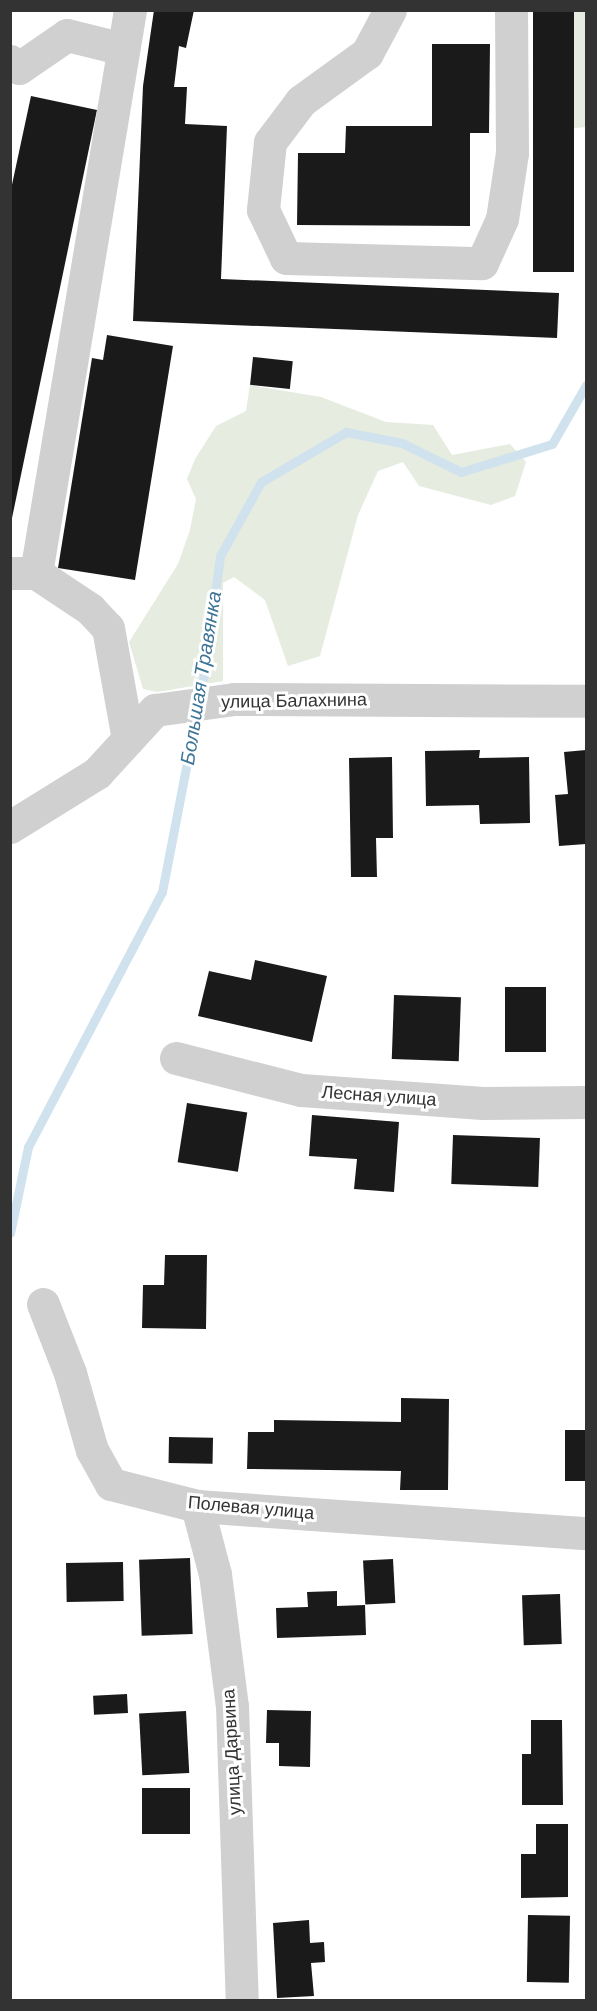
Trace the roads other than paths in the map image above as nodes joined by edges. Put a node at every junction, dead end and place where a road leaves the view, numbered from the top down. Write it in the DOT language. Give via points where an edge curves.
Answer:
graph roads {
  1 [pos="130,10"];
  2 [pos="390,10"];
  3 [pos="511,10"];
  4 [pos="123,49"];
  5 [pos="10,61"];
  6 [pos="23,573"];
  7 [pos="586,701"];
  8 [pos="128,739"];
  9 [pos="10,827"];
  10 [pos="176,1058"];
  11 [pos="586,1102"];
  12 [pos="43,1304"];
  13 [pos="197,1506"];
  14 [pos="586,1533"];
  15 [pos="242,2001"];
  1 -- 4 [label="street"];
  2 -- 3 [label="street" via="367,53 301,101 270,142 263,210 286,258 482,263 502,219 512,153"];
  4 -- 5 [label="street" via="67,35 19,68"];
  4 -- 6 [label="street"];
  6 -- 8 [label="street" via="90,609 108,628"];
  7 -- 8 [label="street, улица Балахнина" via="234,699 155,710"];
  8 -- 9 [label="street, улица Балахнина" via="97,773"];
  10 -- 11 [label="street, Лесная улица" via="301,1090 483,1103"];
  12 -- 13 [label="street, Полевая улица" via="70,1373 92,1450 111,1484"];
  13 -- 14 [label="street, Полевая улица"];
  13 -- 15 [label="street, улица Дарвина" via="215,1574 232,1706"];
}
